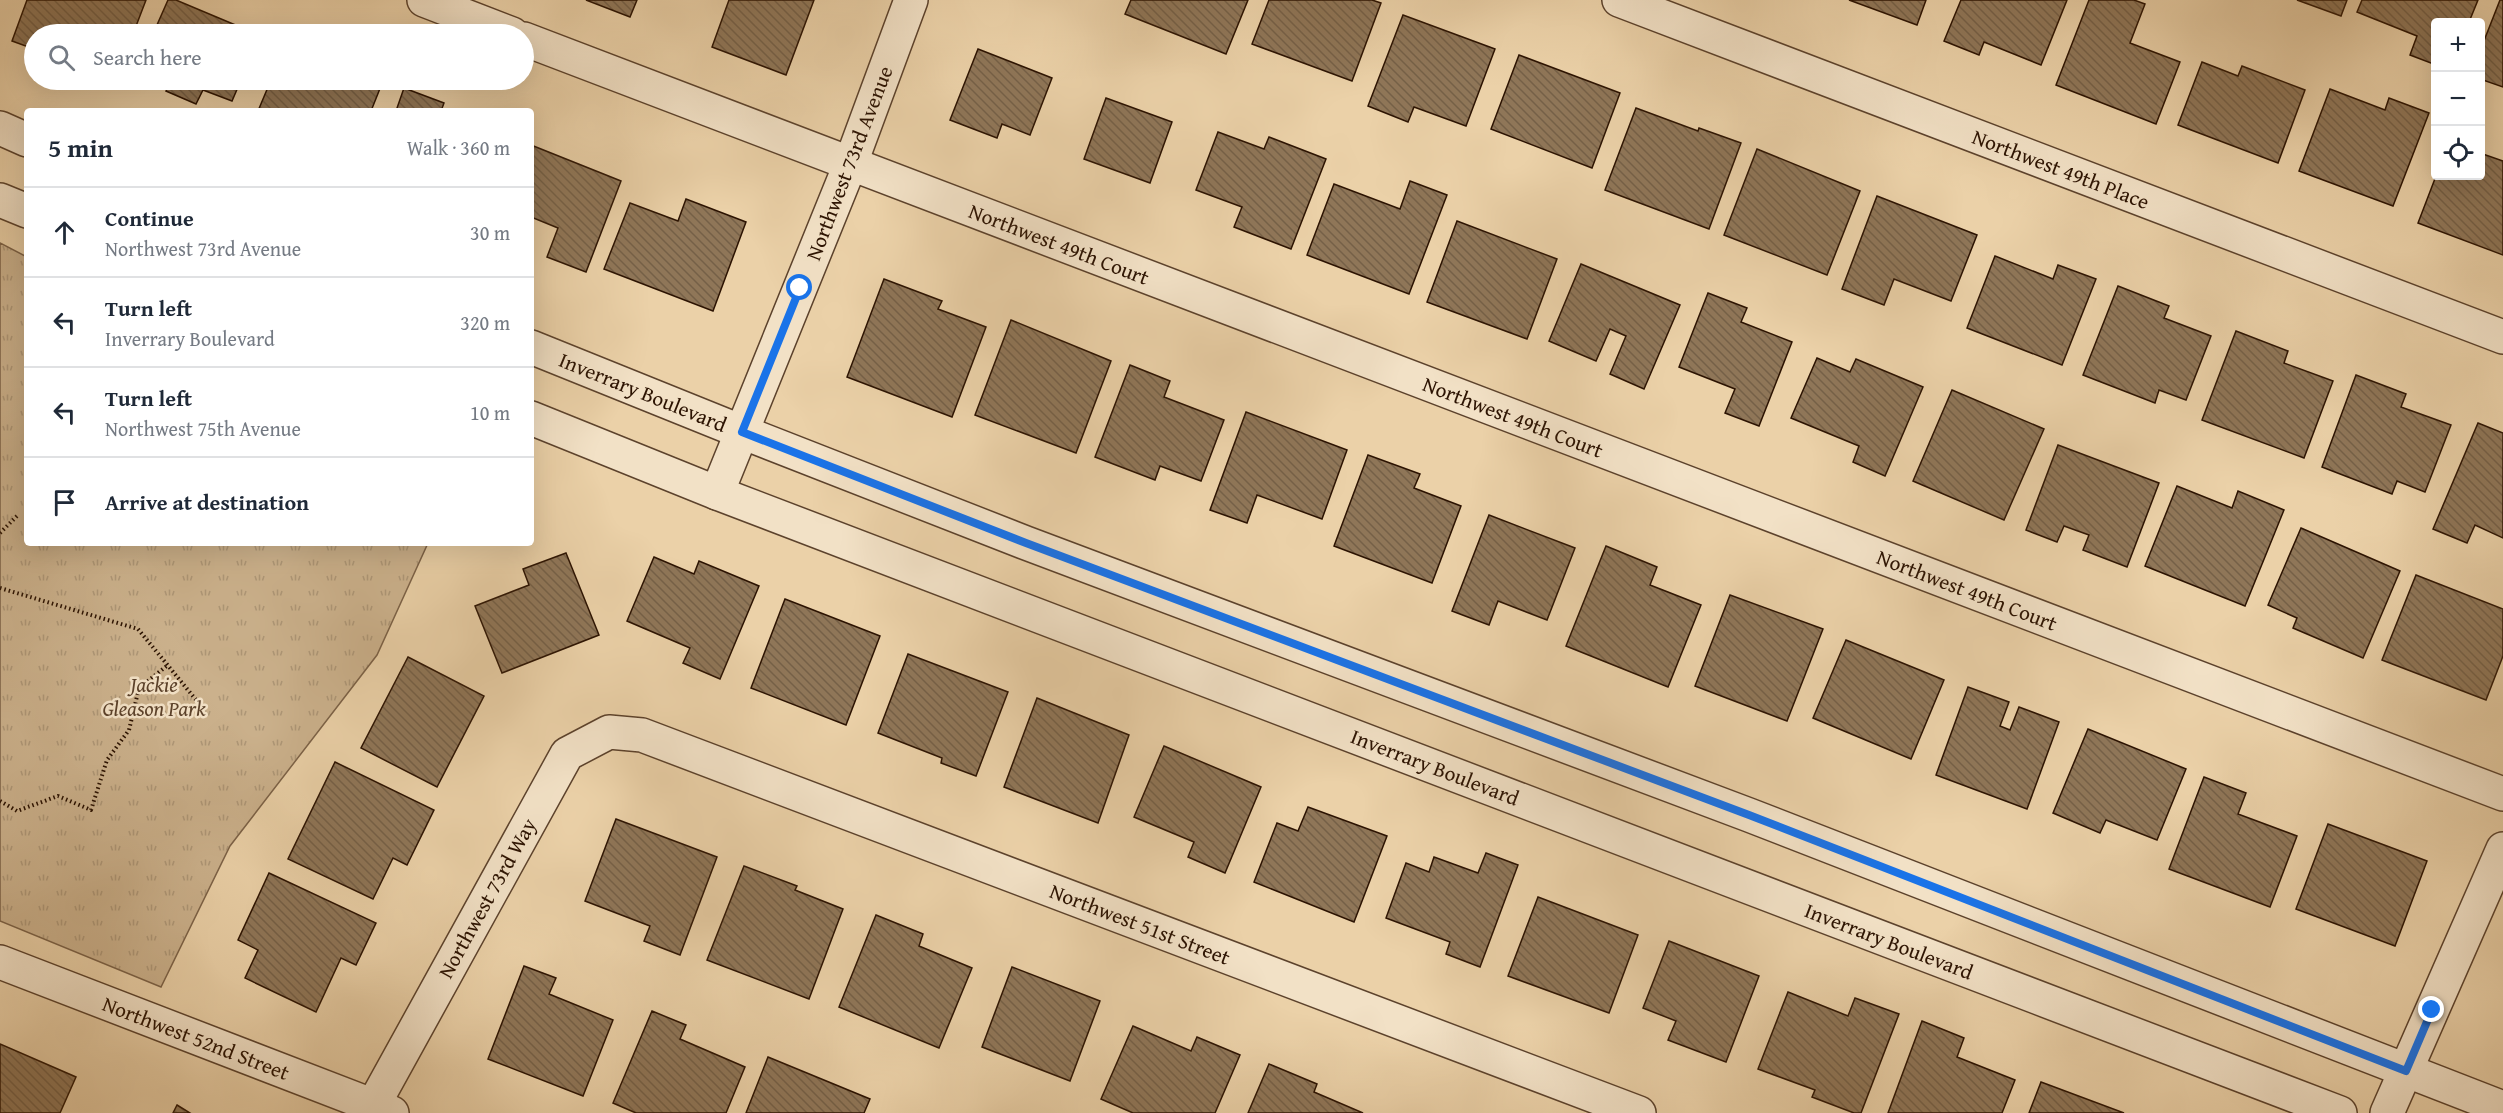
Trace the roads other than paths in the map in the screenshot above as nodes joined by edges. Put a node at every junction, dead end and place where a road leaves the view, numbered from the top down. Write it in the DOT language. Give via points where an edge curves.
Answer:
graph roads {
  1 [pos="911,0"];
  2 [pos="1619,0"];
  3 [pos="436,2"];
  4 [pos="488,24"];
  5 [pos="534,43"];
  6 [pos="0,128"];
  7 [pos="24,139"];
  8 [pos="850,165"];
  9 [pos="0,200"];
  10 [pos="24,210"];
  11 [pos="2503,338"];
  12 [pos="534,347"];
  13 [pos="534,418"];
  14 [pos="742,432"];
  15 [pos="717,493"];
  16 [pos="642,735"];
  17 [pos="2503,794"];
  18 [pos="2503,849"];
  19 [pos="0,962"];
  20 [pos="2406,1071"];
  21 [pos="2503,1107"];
  22 [pos="378,1110"];
  23 [pos="1639,1113"];
  24 [pos="2340,1113"];
  25 [pos="2387,1113"];
  1 -- 8 [label="street, Northwest 73rd Avenue"];
  2 -- 11 [label="street, Northwest 49th Place"];
  3 -- 4 [label="street"];
  5 -- 8 [label="street, Northwest 49th Court"];
  6 -- 7 [label="street"];
  8 -- 14 [label="street, Northwest 73rd Avenue"];
  8 -- 17 [label="street, Northwest 49th Court"];
  9 -- 10 [label="street"];
  12 -- 14 [label="street, Inverrary Boulevard"];
  13 -- 15 [label="street, Inverrary Boulevard"];
  14 -- 15 [label="street, Northwest 73rd Avenue"];
  14 -- 20 [label="street, Inverrary Boulevard" via="1749,815"];
  15 -- 24 [label="street, Inverrary Boulevard"];
  16 -- 22 [label="street, Northwest 73rd Way" via="609,732 567,754"];
  16 -- 23 [label="street, Northwest 51st Street"];
  18 -- 20 [label="street"];
  19 -- 22 [label="street, Northwest 52nd Street"];
  20 -- 21 [label="street, Inverrary Boulevard"];
  20 -- 25 [label="street"];
}
